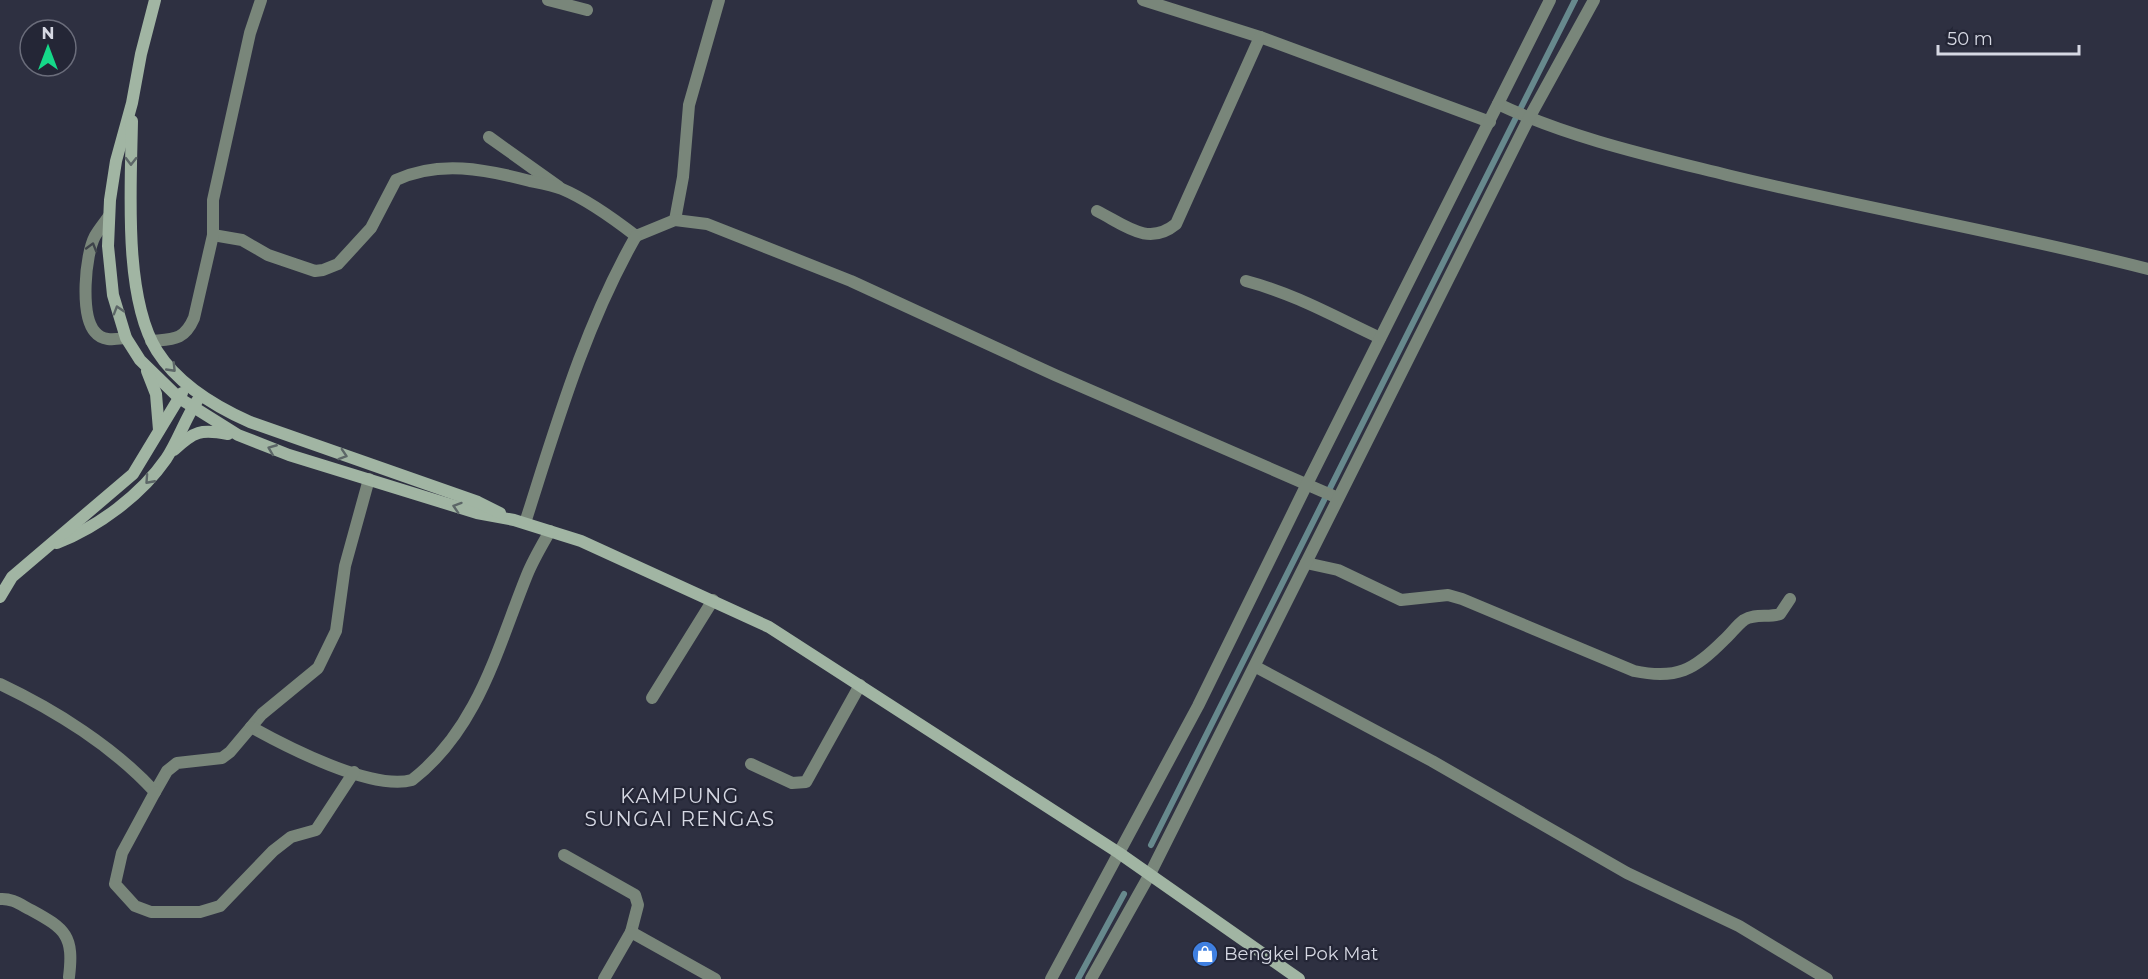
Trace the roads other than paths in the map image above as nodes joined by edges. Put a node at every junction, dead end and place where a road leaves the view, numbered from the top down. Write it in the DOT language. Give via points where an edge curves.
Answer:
graph roads {
  1 [pos="155,0"];
  2 [pos="261,0"];
  3 [pos="548,0"];
  4 [pos="719,0"];
  5 [pos="1143,0"];
  6 [pos="1550,0"];
  7 [pos="1594,0"];
  8 [pos="587,10"];
  9 [pos="1260,37"];
  10 [pos="132,103"];
  11 [pos="1503,106"];
  12 [pos="1525,116"];
  13 [pos="1490,122"];
  14 [pos="489,137"];
  15 [pos="562,189"];
  16 [pos="1097,211"];
  17 [pos="109,216"];
  18 [pos="675,220"];
  19 [pos="213,235"];
  20 [pos="636,236"];
  21 [pos="2148,269"];
  22 [pos="1246,281"];
  23 [pos="126,338"];
  24 [pos="1380,338"];
  25 [pos="151,341"];
  26 [pos="140,360"];
  27 [pos="188,384"];
  28 [pos="201,395"];
  29 [pos="179,398"];
  30 [pos="193,407"];
  31 [pos="159,434"];
  32 [pos="238,435"];
  33 [pos="167,457"];
  34 [pos="369,479"];
  35 [pos="1311,488"];
  36 [pos="1334,497"];
  37 [pos="520,522"];
  38 [pos="550,531"];
  39 [pos="45,548"];
  40 [pos="1306,563"];
  41 [pos="0,597"];
  42 [pos="713,600"];
  43 [pos="1790,600"];
  44 [pos="1256,667"];
  45 [pos="0,684"];
  46 [pos="860,685"];
  47 [pos="652,699"];
  48 [pos="251,727"];
  49 [pos="751,764"];
  50 [pos="354,772"];
  51 [pos="155,792"];
  52 [pos="1119,853"];
  53 [pos="564,855"];
  54 [pos="1150,874"];
  55 [pos="0,899"];
  56 [pos="631,932"];
  57 [pos="69,977"];
  58 [pos="604,979"];
  59 [pos="715,979"];
  60 [pos="1051,979"];
  61 [pos="1091,979"];
  62 [pos="1299,979"];
  63 [pos="1827,979"];
  1 -- 10 [label="street"];
  2 -- 19 [label="street" via="213,200"];
  3 -- 8 [label="street"];
  4 -- 18 [label="street" via="689,105"];
  5 -- 9 [label="street"];
  6 -- 11 [label="street"];
  7 -- 12 [label="street"];
  9 -- 13 [label="street"];
  9 -- 16 [label="street" via="1176,224 1156,236"];
  10 -- 17 [label="street" via="116,160"];
  10 -- 25 [label="street, one-way" via="132,242 142,319"];
  11 -- 12 [label="street"];
  11 -- 13 [label="street"];
  12 -- 21 [label="street" via="1648,156 2039,241"];
  12 -- 36 [label="street"];
  13 -- 24 [label="street"];
  14 -- 15 [label="street"];
  15 -- 19 [label="street" via="463,167 432,168 402,177 391,187 371,228 338,264 323,270 274,258 242,240"];
  15 -- 20 [label="street"];
  23 -- 17 [label="street, one-way" via="113,295"];
  23 -- 17 [label="street, one-way" via="104,339 95,332 87,314 89,256 95,236"];
  18 -- 20 [label="street"];
  18 -- 35 [label="street" via="707,224 851,280"];
  19 -- 25 [label="street" via="188,332 177,338"];
  20 -- 37 [label="street" via="618,268 571,381"];
  22 -- 24 [label="street" via="1282,291"];
  23 -- 26 [label="street"];
  24 -- 35 [label="street"];
  25 -- 27 [label="street, one-way"];
  26 -- 29 [label="street"];
  26 -- 31 [label="street" via="156,394"];
  27 -- 28 [label="street"];
  27 -- 29 [label="street"];
  28 -- 30 [label="street"];
  28 -- 37 [label="street, one-way" via="250,422 478,502"];
  29 -- 30 [label="street"];
  29 -- 31 [label="street"];
  30 -- 32 [label="street"];
  30 -- 33 [label="street"];
  31 -- 39 [label="street" via="134,474"];
  32 -- 33 [label="street" via="196,432"];
  34 -- 32 [label="street, one-way"];
  33 -- 39 [label="street, one-way" via="142,487 100,520"];
  37 -- 34 [label="street, one-way" via="477,513"];
  34 -- 48 [label="street" via="345,566 336,630 318,668"];
  35 -- 36 [label="street"];
  35 -- 52 [label="street"];
  36 -- 40 [label="street"];
  37 -- 38 [label="street"];
  38 -- 42 [label="street"];
  38 -- 50 [label="street" via="528,573 473,710 461,727 412,780 386,781"];
  39 -- 41 [label="street" via="12,577"];
  40 -- 43 [label="street" via="1338,570 1401,600 1448,595 1462,599 1648,674 1683,672 1696,666 1744,621 1780,614"];
  40 -- 44 [label="street"];
  42 -- 46 [label="street" via="769,627"];
  42 -- 47 [label="street"];
  44 -- 54 [label="street"];
  44 -- 63 [label="street" via="1431,760 1627,873 1739,926"];
  45 -- 51 [label="street" via="65,718 136,772"];
  46 -- 49 [label="street" via="806,782 792,783"];
  46 -- 52 [label="street"];
  48 -- 50 [label="street" via="296,752"];
  48 -- 51 [label="street" via="222,758 177,763 167,771"];
  50 -- 51 [label="street" via="316,830 291,837 220,906 200,912 151,912 135,906 115,884 122,853"];
  52 -- 54 [label="street"];
  52 -- 60 [label="street"];
  53 -- 56 [label="street" via="635,895 638,905"];
  54 -- 61 [label="street"];
  54 -- 62 [label="street"];
  55 -- 57 [label="street" via="14,901 59,926 72,953"];
  56 -- 58 [label="street"];
  56 -- 59 [label="street"];
}
